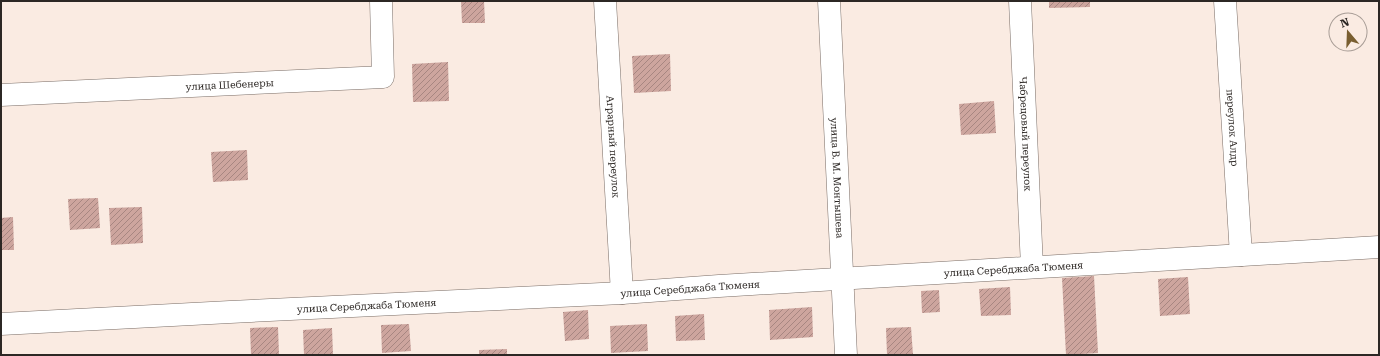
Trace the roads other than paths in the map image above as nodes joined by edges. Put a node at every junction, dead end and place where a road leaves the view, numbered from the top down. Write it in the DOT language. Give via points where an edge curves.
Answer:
graph roads {
  1 [pos="381,1"];
  2 [pos="605,1"];
  3 [pos="829,1"];
  4 [pos="1020,1"];
  5 [pos="1225,1"];
  6 [pos="1,96"];
  7 [pos="1379,247"];
  8 [pos="1241,255"];
  9 [pos="1032,267"];
  10 [pos="842,279"];
  11 [pos="622,294"];
  12 [pos="1,324"];
  13 [pos="846,355"];
  1 -- 6 [label="street, улица Шебенеры" via="383,77"];
  2 -- 11 [label="street, Аграрный переулок"];
  3 -- 10 [label="street, улица В. М. Монтышева"];
  4 -- 9 [label="street, Чабрецовый переулок"];
  5 -- 8 [label="street, переулок Алдр"];
  7 -- 8 [label="street, улица Серебджаба Тюменя"];
  8 -- 9 [label="street, улица Серебджаба Тюменя"];
  9 -- 10 [label="street, улица Серебджаба Тюменя"];
  10 -- 11 [label="street, улица Серебджаба Тюменя"];
  10 -- 13 [label="street, улица В. М. Монтышева"];
  11 -- 12 [label="street, улица Серебджаба Тюменя"];
}
